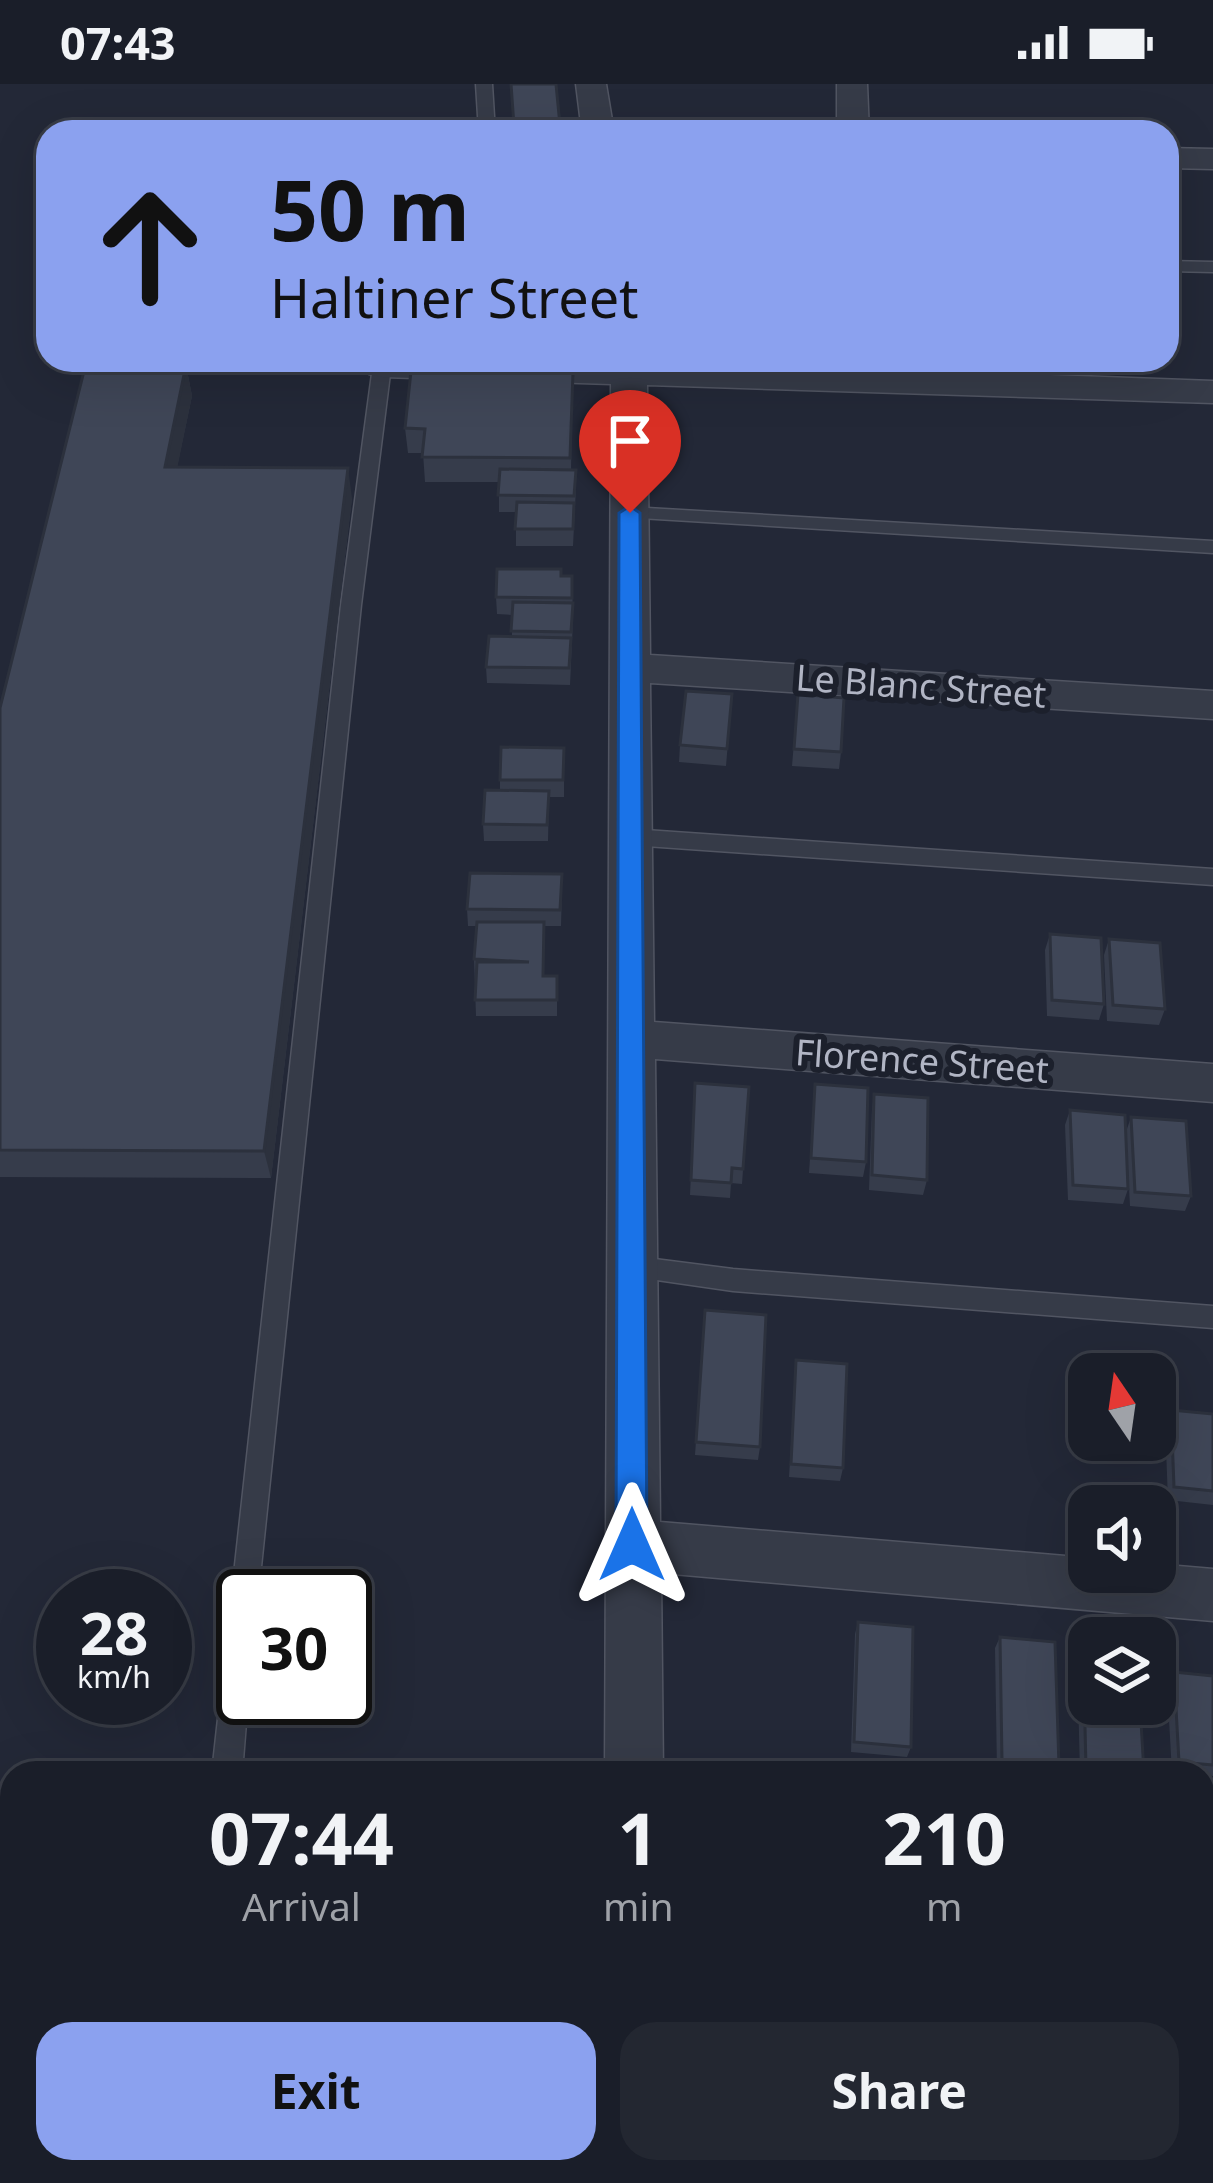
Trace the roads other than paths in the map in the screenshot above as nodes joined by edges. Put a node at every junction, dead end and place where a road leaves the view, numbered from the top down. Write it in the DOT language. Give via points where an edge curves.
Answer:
graph roads {
  1 [pos="484,84"];
  2 [pos="591,84"];
  3 [pos="853,84"];
  4 [pos="487,120"];
  5 [pos="596,120"];
  6 [pos="854,120"];
  7 [pos="1179,158"];
  8 [pos="1213,159"];
  9 [pos="1179,266"];
  10 [pos="1213,267"];
  11 [pos="381,372"];
  12 [pos="629,372"];
  13 [pos="726,372"];
  14 [pos="1213,392"];
  15 [pos="630,513"];
  16 [pos="1213,548"];
  17 [pos="630,668"];
  18 [pos="1213,705"];
  19 [pos="631,837"];
  20 [pos="1213,877"];
  21 [pos="631,1039"];
  22 [pos="1213,1083"];
  23 [pos="631,1247"];
  24 [pos="1213,1317"];
  25 [pos="632,1545"];
  26 [pos="246,1569"];
  27 [pos="1213,1595"];
  28 [pos="231,1725"];
  29 [pos="227,1761"];
  30 [pos="634,1761"];
  1 -- 4 [label="lane"];
  2 -- 5 [label="street"];
  3 -- 6 [label="street"];
  7 -- 8 [label="street"];
  9 -- 10 [label="lane"];
  11 -- 26 [label="lane"];
  12 -- 15 [label="street"];
  13 -- 14 [label="street"];
  15 -- 16 [label="lane"];
  15 -- 17 [label="street"];
  17 -- 18 [label="street, Le Blanc Street"];
  17 -- 19 [label="street"];
  19 -- 20 [label="lane"];
  19 -- 21 [label="street"];
  21 -- 22 [label="street, Florence Street"];
  21 -- 23 [label="street"];
  23 -- 24 [label="lane" via="734,1280"];
  23 -- 25 [label="street"];
  25 -- 27 [label="street"];
  25 -- 30 [label="street"];
  28 -- 29 [label="lane"];
}
